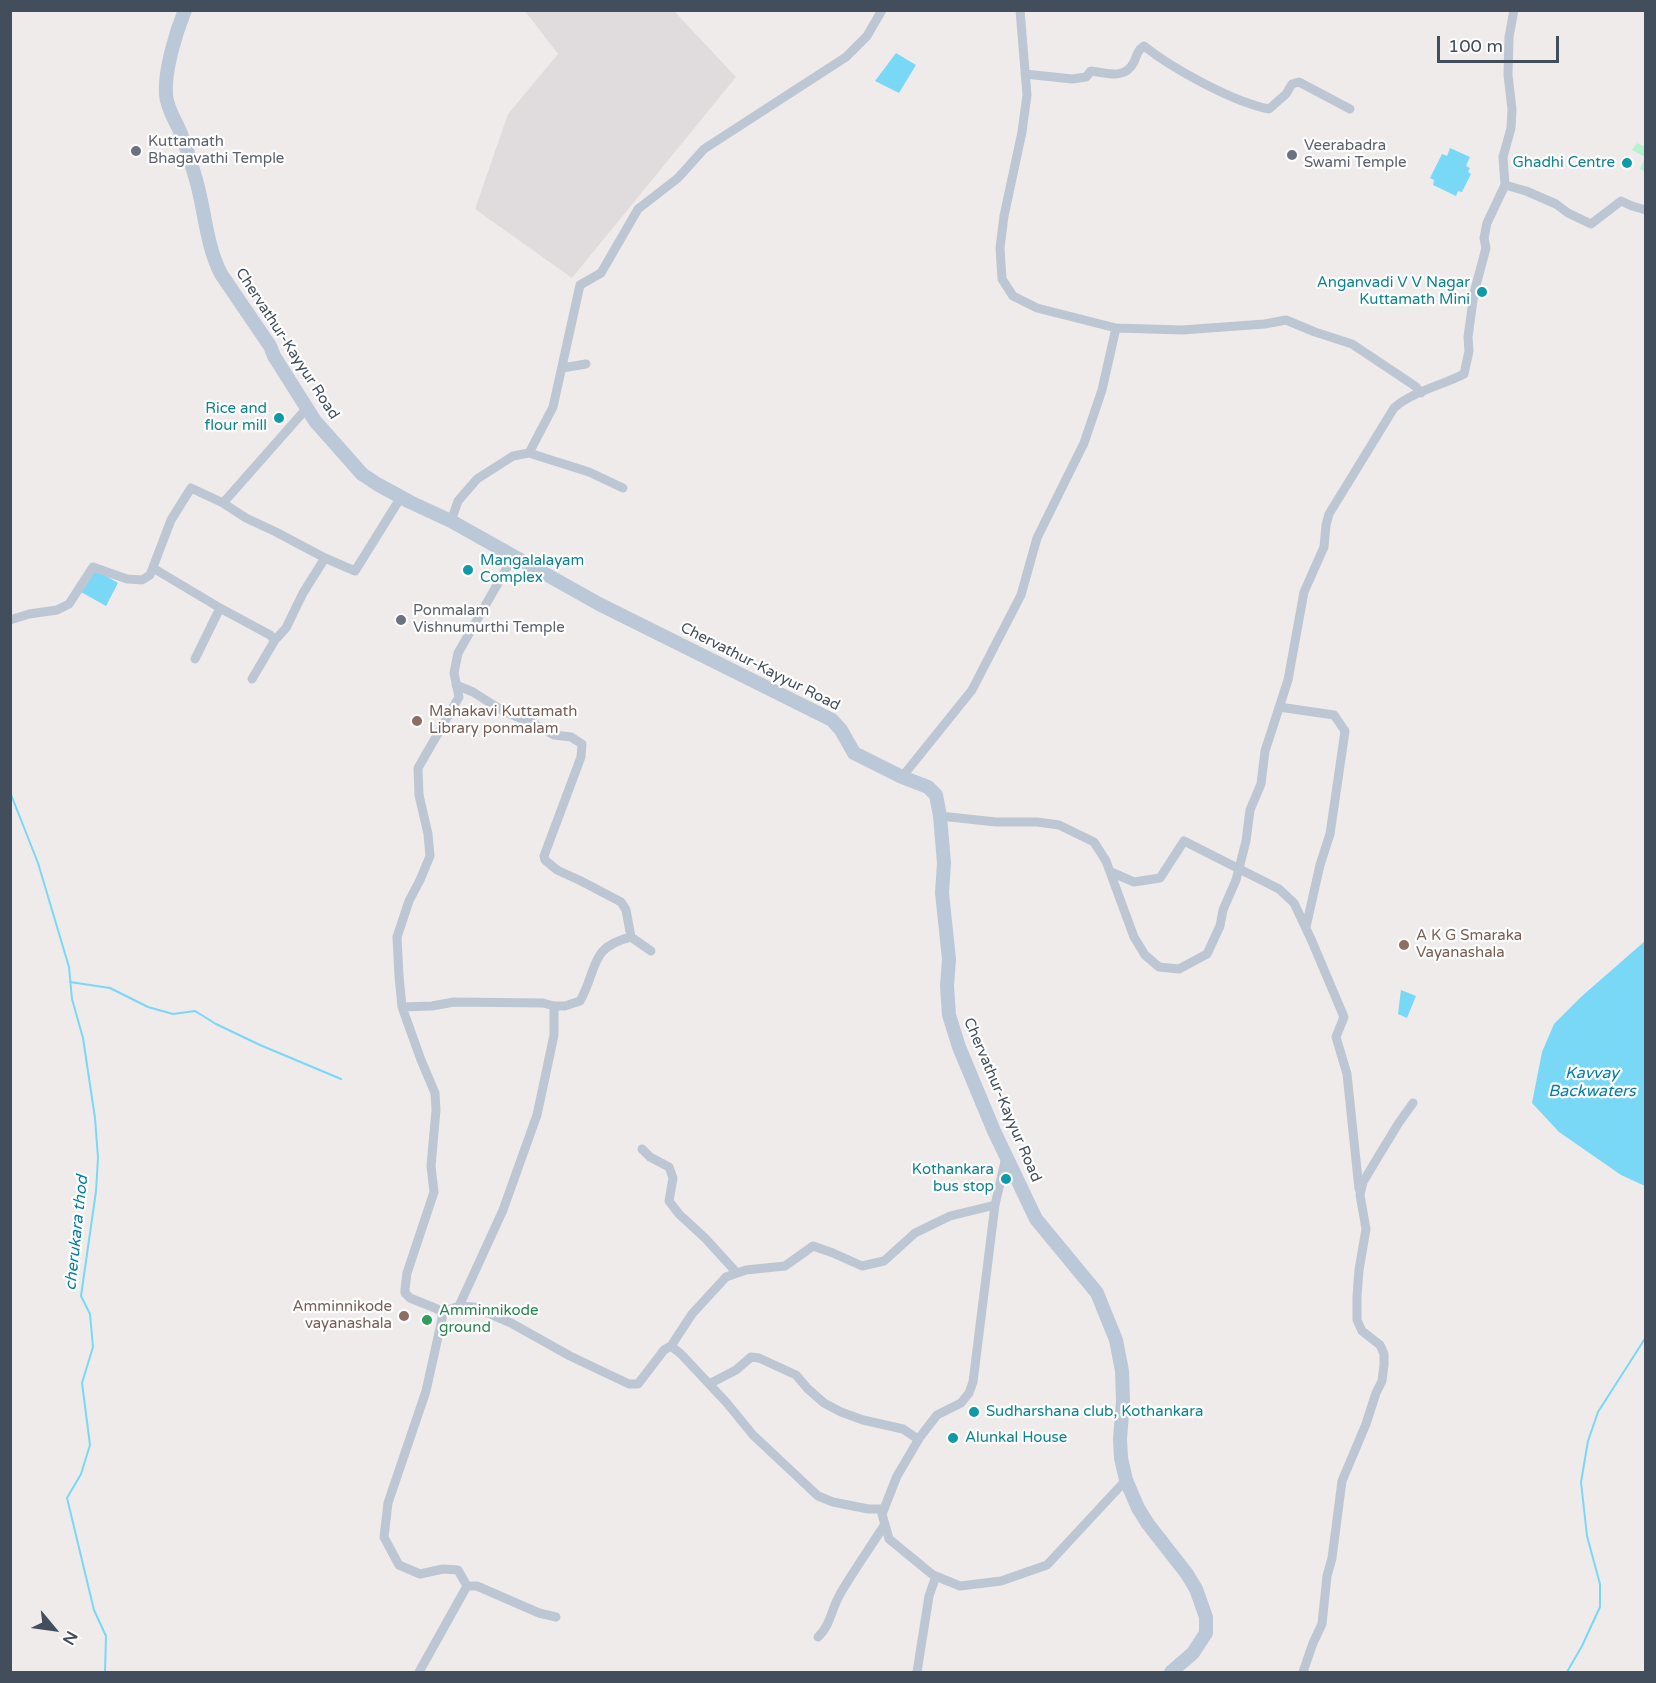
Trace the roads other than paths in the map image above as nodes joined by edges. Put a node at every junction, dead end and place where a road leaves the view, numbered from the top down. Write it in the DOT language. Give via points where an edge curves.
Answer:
graph roads {
  1 [pos="185,10"];
  2 [pos="882,10"];
  3 [pos="1020,10"];
  4 [pos="1514,10"];
  5 [pos="1025,74"];
  6 [pos="1350,109"];
  7 [pos="1505,185"];
  8 [pos="1646,210"];
  9 [pos="1116,327"];
  10 [pos="586,364"];
  11 [pos="562,368"];
  12 [pos="1420,393"];
  13 [pos="306,409"];
  14 [pos="530,453"];
  15 [pos="623,488"];
  16 [pos="401,497"];
  17 [pos="223,503"];
  18 [pos="451,520"];
  19 [pos="513,557"];
  20 [pos="325,558"];
  21 [pos="153,568"];
  22 [pos="220,608"];
  23 [pos="10,620"];
  24 [pos="275,640"];
  25 [pos="195,659"];
  26 [pos="252,679"];
  27 [pos="456,684"];
  28 [pos="1279,707"];
  29 [pos="902,777"];
  30 [pos="940,816"];
  31 [pos="1239,869"];
  32 [pos="1111,872"];
  33 [pos="1306,927"];
  34 [pos="631,937"];
  35 [pos="651,951"];
  36 [pos="554,1006"];
  37 [pos="402,1007"];
  38 [pos="1413,1103"];
  39 [pos="642,1149"];
  40 [pos="1006,1157"];
  41 [pos="1360,1195"];
  42 [pos="995,1205"];
  43 [pos="737,1273"];
  44 [pos="459,1306"];
  45 [pos="442,1312"];
  46 [pos="671,1346"];
  47 [pos="709,1384"];
  48 [pos="918,1439"];
  49 [pos="1126,1480"];
  50 [pos="884,1509"];
  51 [pos="885,1524"];
  52 [pos="936,1576"];
  53 [pos="467,1586"];
  54 [pos="556,1617"];
  55 [pos="818,1637"];
  56 [pos="418,1672"];
  57 [pos="917,1672"];
  58 [pos="1171,1672"];
  59 [pos="1304,1672"];
  1 -- 13 [label="main road, Chervathur-Kayyur Road" via="169,64 166,96 194,171 215,263"];
  2 -- 11 [label="street" via="867,36 846,57 704,149 678,178 638,209 601,273 580,285"];
  3 -- 5 [label="street"];
  4 -- 7 [label="street" via="1509,37 1512,109 1503,157"];
  5 -- 6 [label="street" via="1072,79 1086,77 1091,71 1119,75 1133,64 1138,50 1144,46 1204,82 1258,106 1269,108 1292,84 1299,82"];
  5 -- 9 [label="street" via="1027,94 1022,132 1000,248 1002,279 1013,296 1037,308"];
  7 -- 8 [label="street" via="1557,204 1591,224 1621,201"];
  7 -- 12 [label="street" via="1487,223 1464,374"];
  9 -- 12 [label="street" via="1182,330 1286,320 1352,344"];
  9 -- 29 [label="street" via="1084,443 1037,538 1021,595 972,690"];
  10 -- 11 [label="street"];
  11 -- 14 [label="street" via="553,407"];
  12 -- 28 [label="street" via="1403,399 1394,408 1329,514 1324,547 1304,592 1291,669"];
  13 -- 16 [label="main road, Chervathur-Kayyur Road" via="362,474"];
  13 -- 17 [label="street"];
  14 -- 15 [label="street"];
  14 -- 18 [label="street" via="513,456 477,479 458,501"];
  16 -- 18 [label="main road, Chervathur-Kayyur Road"];
  16 -- 20 [label="street" via="355,571"];
  17 -- 20 [label="street"];
  17 -- 21 [label="street" via="191,488 171,520"];
  18 -- 19 [label="main road, Chervathur-Kayyur Road"];
  19 -- 27 [label="street" via="458,653"];
  19 -- 29 [label="main road, Chervathur-Kayyur Road" via="832,720 854,753"];
  20 -- 24 [label="street" via="286,628"];
  21 -- 22 [label="street"];
  21 -- 23 [label="street" via="142,580 93,567 69,604"];
  22 -- 24 [label="street"];
  22 -- 25 [label="street"];
  24 -- 26 [label="street"];
  27 -- 34 [label="street" via="503,711 582,744 545,860 621,902"];
  27 -- 37 [label="street" via="459,697 418,768 430,856 397,937"];
  28 -- 31 [label="street" via="1264,751 1261,783 1250,810"];
  28 -- 33 [label="street" via="1334,715 1345,731 1330,834"];
  29 -- 30 [label="main road, Chervathur-Kayyur Road" via="928,787 936,795"];
  30 -- 32 [label="street" via="1059,825 1094,842"];
  30 -- 40 [label="main road, Chervathur-Kayyur Road" via="949,1015 958,1047"];
  31 -- 32 [label="street" via="1184,841 1160,878 1134,882"];
  31 -- 32 [label="street" via="1208,954 1179,969 1159,967 1145,955 1134,937"];
  31 -- 33 [label="street" via="1279,889 1294,903"];
  33 -- 41 [label="street" via="1344,1017 1336,1037 1347,1074"];
  34 -- 35 [label="street"];
  34 -- 36 [label="street" via="616,940 602,950 580,1001"];
  36 -- 37 [label="street" via="543,1002 454,1002"];
  36 -- 44 [label="street" via="554,1035 537,1115 503,1210"];
  37 -- 45 [label="street" via="435,1093 436,1110 431,1166 434,1192 407,1273 405,1293"];
  38 -- 41 [label="street" via="1363,1182"];
  39 -- 43 [label="street" via="669,1167 673,1178 669,1201"];
  40 -- 42 [label="street"];
  40 -- 49 [label="main road, Chervathur-Kayyur Road" via="1036,1219 1096,1293 1116,1340 1123,1384 1120,1438"];
  41 -- 59 [label="street" via="1366,1229 1357,1320 1362,1331 1380,1345 1384,1365 1382,1381 1342,1481 1322,1624"];
  42 -- 43 [label="street" via="950,1216 915,1233 884,1261 862,1266 813,1246 785,1266"];
  42 -- 48 [label="street" via="973,1382 961,1403 937,1415"];
  43 -- 46 [label="street" via="726,1277 699,1305"];
  44 -- 45 [label="street"];
  44 -- 46 [label="street" via="474,1307 511,1323 629,1384 638,1384"];
  45 -- 53 [label="street" via="426,1390 388,1503 384,1538 399,1565 420,1574 458,1570"];
  46 -- 47 [label="street"];
  47 -- 48 [label="street" via="752,1357 759,1358 796,1375 824,1403 841,1412 903,1430"];
  47 -- 50 [label="street" via="753,1435 818,1496 868,1509"];
  48 -- 50 [label="street"];
  49 -- 52 [label="street" via="1047,1565 1002,1581 960,1586"];
  49 -- 58 [label="main road, Chervathur-Kayyur Road" via="1148,1524 1196,1589 1206,1617 1206,1633 1193,1653"];
  50 -- 51 [label="street"];
  51 -- 52 [label="street" via="889,1539"];
  51 -- 55 [label="street" via="837,1599 827,1629"];
  52 -- 57 [label="street"];
  53 -- 54 [label="street" via="477,1586"];
  53 -- 56 [label="street"];
}
